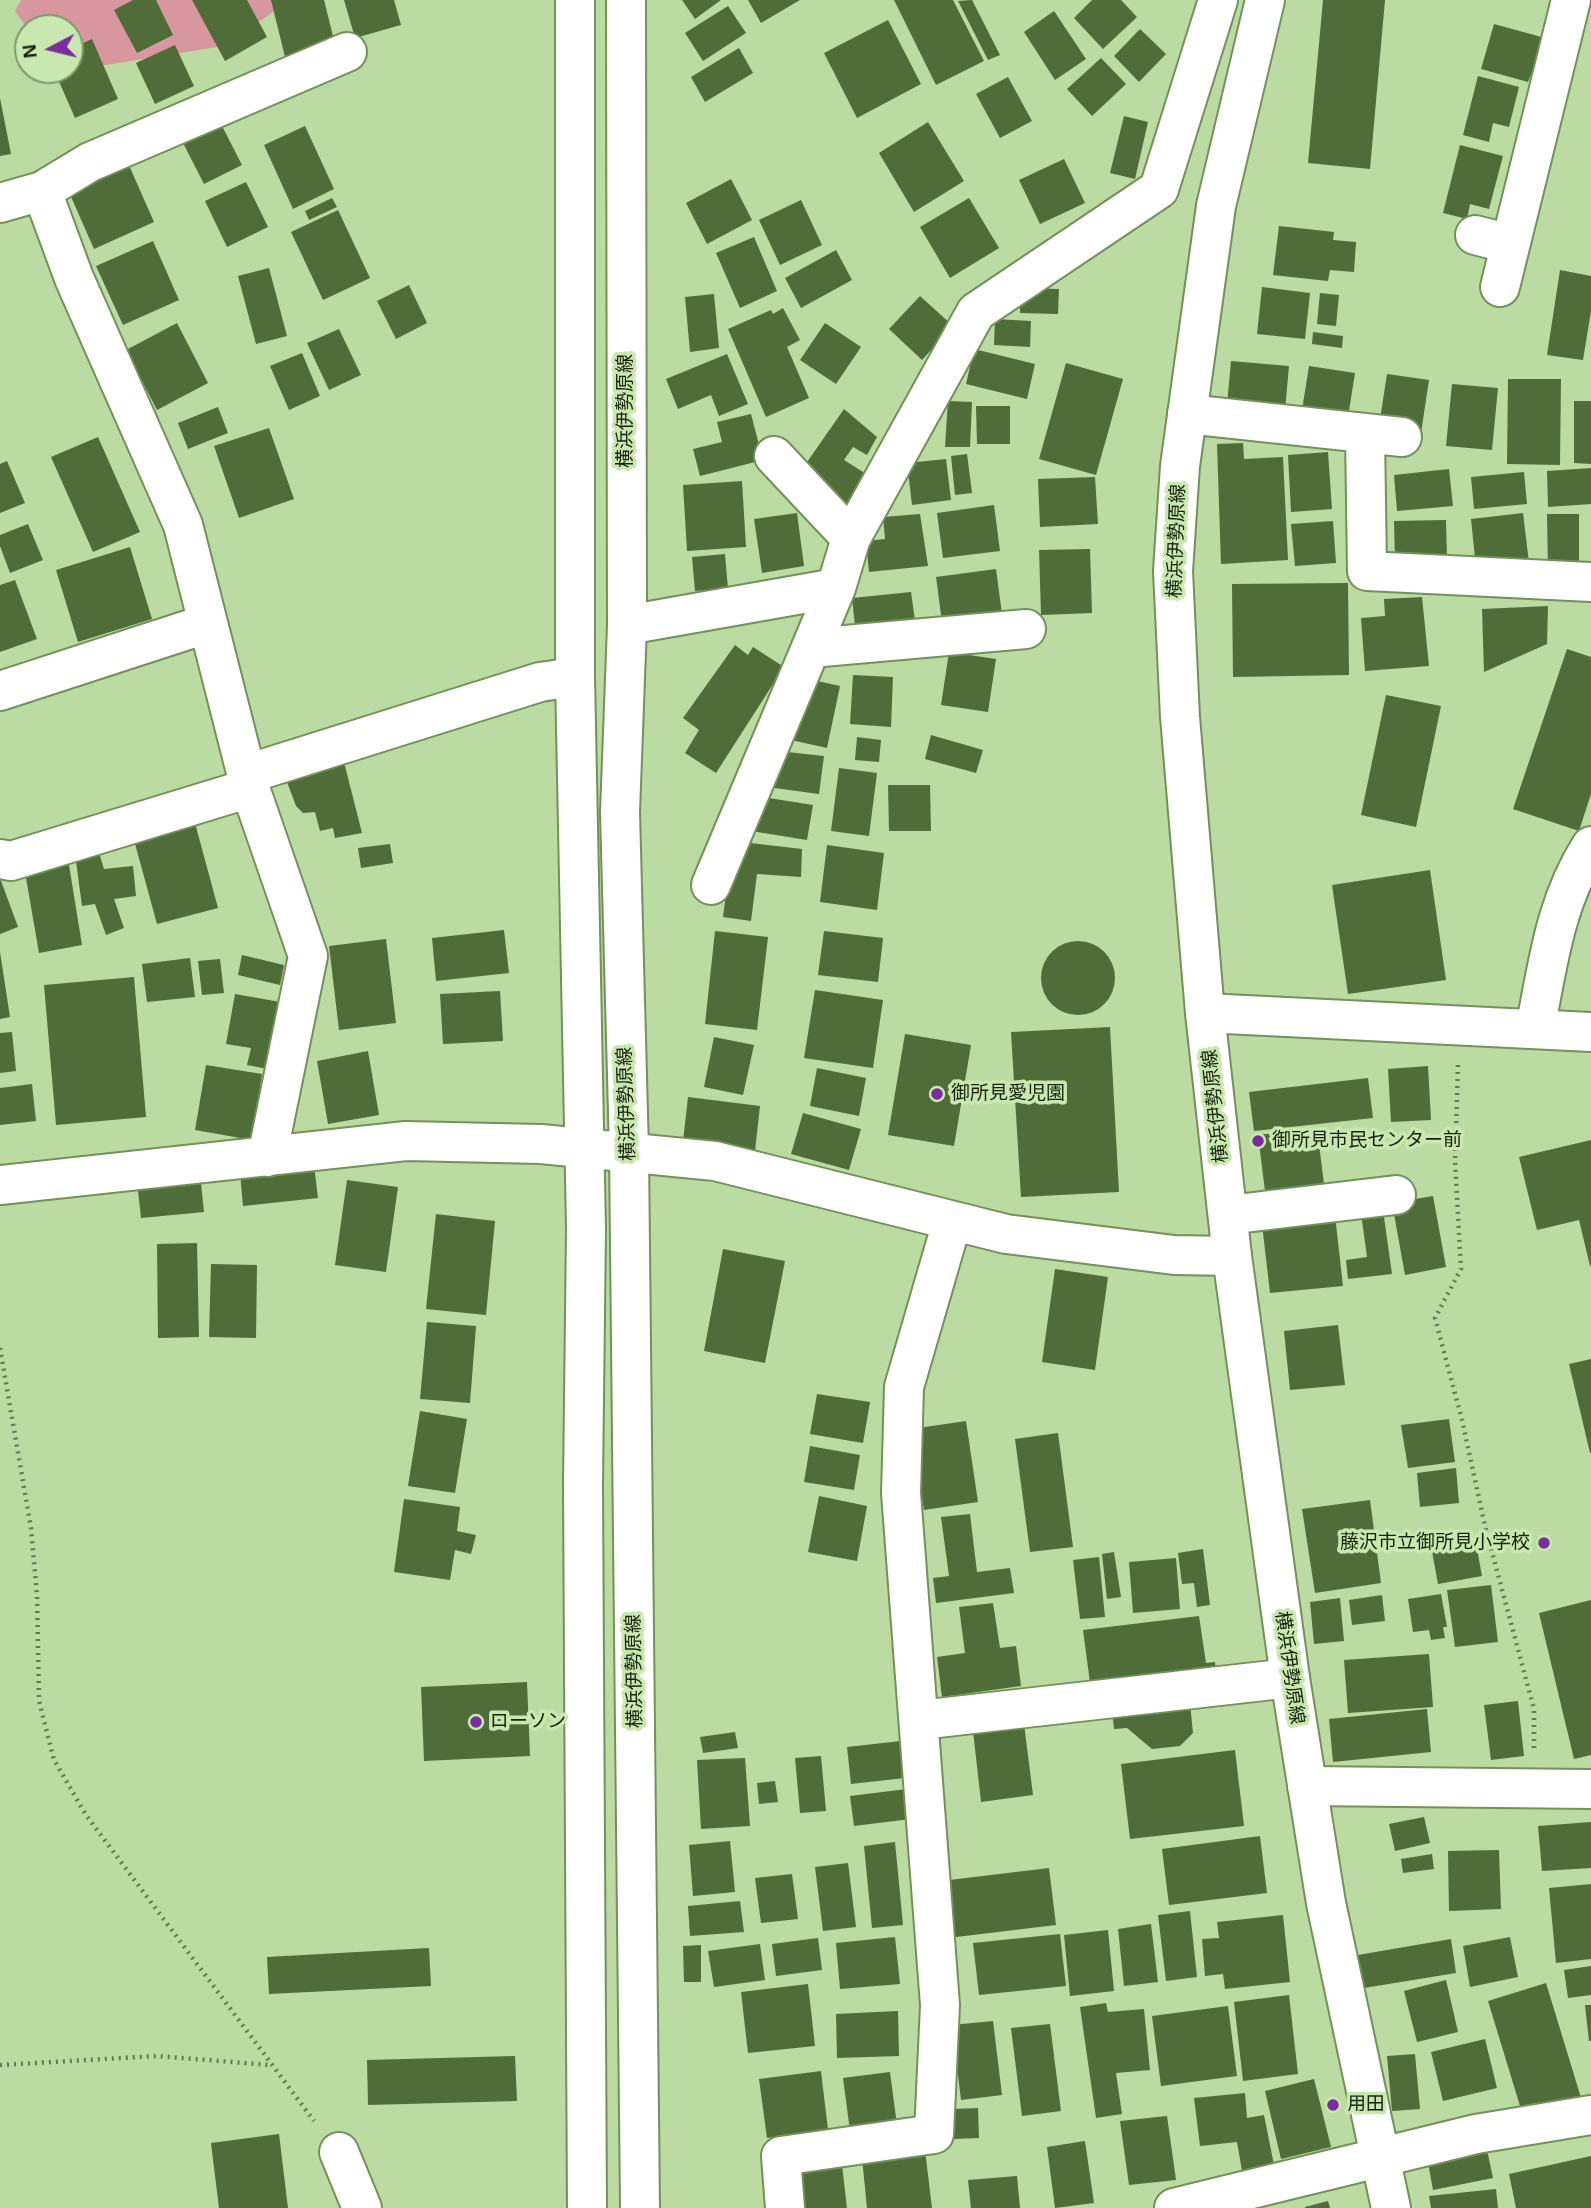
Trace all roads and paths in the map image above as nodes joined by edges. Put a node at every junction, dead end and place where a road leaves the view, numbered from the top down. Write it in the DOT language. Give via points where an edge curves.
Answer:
graph roads {
  1 [pos="575,0"];
  2 [pos="626,0"];
  3 [pos="1218,0"];
  4 [pos="1265,0"];
  5 [pos="1571,0"];
  6 [pos="347,52"];
  7 [pos="41,191"];
  8 [pos="0,203"];
  9 [pos="1500,287"];
  10 [pos="1187,414"];
  11 [pos="1365,433"];
  12 [pos="1402,437"];
  13 [pos="775,456"];
  14 [pos="850,538"];
  15 [pos="1591,582"];
  16 [pos="835,587"];
  17 [pos="206,624"];
  18 [pos="627,625"];
  19 [pos="1026,629"];
  20 [pos="811,648"];
  21 [pos="575,677"];
  22 [pos="0,691"];
  23 [pos="249,781"];
  24 [pos="1591,845"];
  25 [pos="0,859"];
  26 [pos="711,884"];
  27 [pos="1205,1013"];
  28 [pos="1460,1024"];
  29 [pos="1535,1029"];
  30 [pos="1591,1032"];
  31 [pos="585,1148"];
  32 [pos="629,1151"];
  33 [pos="267,1157"];
  34 [pos="0,1185"];
  35 [pos="1396,1195"];
  36 [pos="1228,1215"];
  37 [pos="951,1222"];
  38 [pos="1233,1256"];
  39 [pos="0,1348"];
  40 [pos="1290,1678"];
  41 [pos="920,1720"];
  42 [pos="1307,1786"];
  43 [pos="1534,1787"];
  44 [pos="1591,1789"];
  45 [pos="0,2065"];
  46 [pos="270,2065"];
  47 [pos="1591,2115"];
  48 [pos="339,2152"];
  49 [pos="1379,2159"];
  50 [pos="362,2208"];
  51 [pos="587,2208"];
  52 [pos="640,2208"];
  53 [pos="785,2208"];
  54 [pos="1174,2208"];
  55 [pos="1391,2208"];
  1 -- 21 [label="main road"];
  2 -- 18 [label="main road, 横浜伊勢原線"];
  3 -- 14 [label="main road" via="1159,189 976,312"];
  4 -- 10 [label="main road, 横浜伊勢原線" via="1216,206"];
  5 -- 9 [label="main road" via="1492,240"];
  6 -- 7 [label="main road" via="90,162"];
  7 -- 8 [label="main road"];
  7 -- 17 [label="main road" via="74,278 183,524"];
  10 -- 11 [label="main road"];
  10 -- 27 [label="main road, 横浜伊勢原線" via="1173,571 1180,717"];
  11 -- 12 [label="main road"];
  11 -- 15 [label="main road" via="1367,571"];
  13 -- 14 [label="main road"];
  14 -- 16 [label="main road"];
  16 -- 18 [label="main road"];
  16 -- 20 [label="main road"];
  17 -- 22 [label="main road"];
  17 -- 23 [label="main road"];
  18 -- 32 [label="main road, 横浜伊勢原線" via="620,812"];
  19 -- 20 [label="main road"];
  20 -- 26 [label="main road"];
  21 -- 23 [label="main road" via="540,682"];
  21 -- 31 [label="main road"];
  23 -- 25 [label="main road" via="11,861"];
  23 -- 33 [label="main road" via="308,956"];
  24 -- 29 [label="main road" via="1571,876"];
  27 -- 28 [label="main road"];
  27 -- 36 [label="main road, 横浜伊勢原線"];
  28 -- 29 [label="main road"];
  28 -- 43 [label="path" via="1455,1161 1461,1269 1434,1318 1534,1709"];
  29 -- 30 [label="main road"];
  31 -- 32 [label="main road"];
  31 -- 33 [label="main road" via="406,1141"];
  31 -- 51 [label="main road"];
  32 -- 37 [label="main road" via="715,1161"];
  32 -- 52 [label="main road, 横浜伊勢原線"];
  33 -- 34 [label="main road"];
  35 -- 36 [label="main road"];
  36 -- 38 [label="main road, 横浜伊勢原線"];
  37 -- 38 [label="main road" via="1006,1234 1174,1255"];
  37 -- 41 [label="main road" via="904,1387 901,1493"];
  38 -- 40 [label="main road, 横浜伊勢原線"];
  39 -- 46 [label="path" via="31,1528 39,1701 54,1760 86,1815"];
  40 -- 41 [label="main road"];
  40 -- 42 [label="main road, 横浜伊勢原線"];
  41 -- 53 [label="main road" via="940,2005 934,2134 780,2156"];
  42 -- 43 [label="main road"];
  42 -- 49 [label="main road, 横浜伊勢原線" via="1326,1903"];
  43 -- 44 [label="main road"];
  45 -- 46 [label="path" via="157,2056"];
  46 -- 48 [label="path"];
  47 -- 49 [label="main road" via="1476,2134"];
  48 -- 50 [label="main road"];
  49 -- 54 [label="main road"];
  49 -- 55 [label="main road, 横浜伊勢原線"];
}
